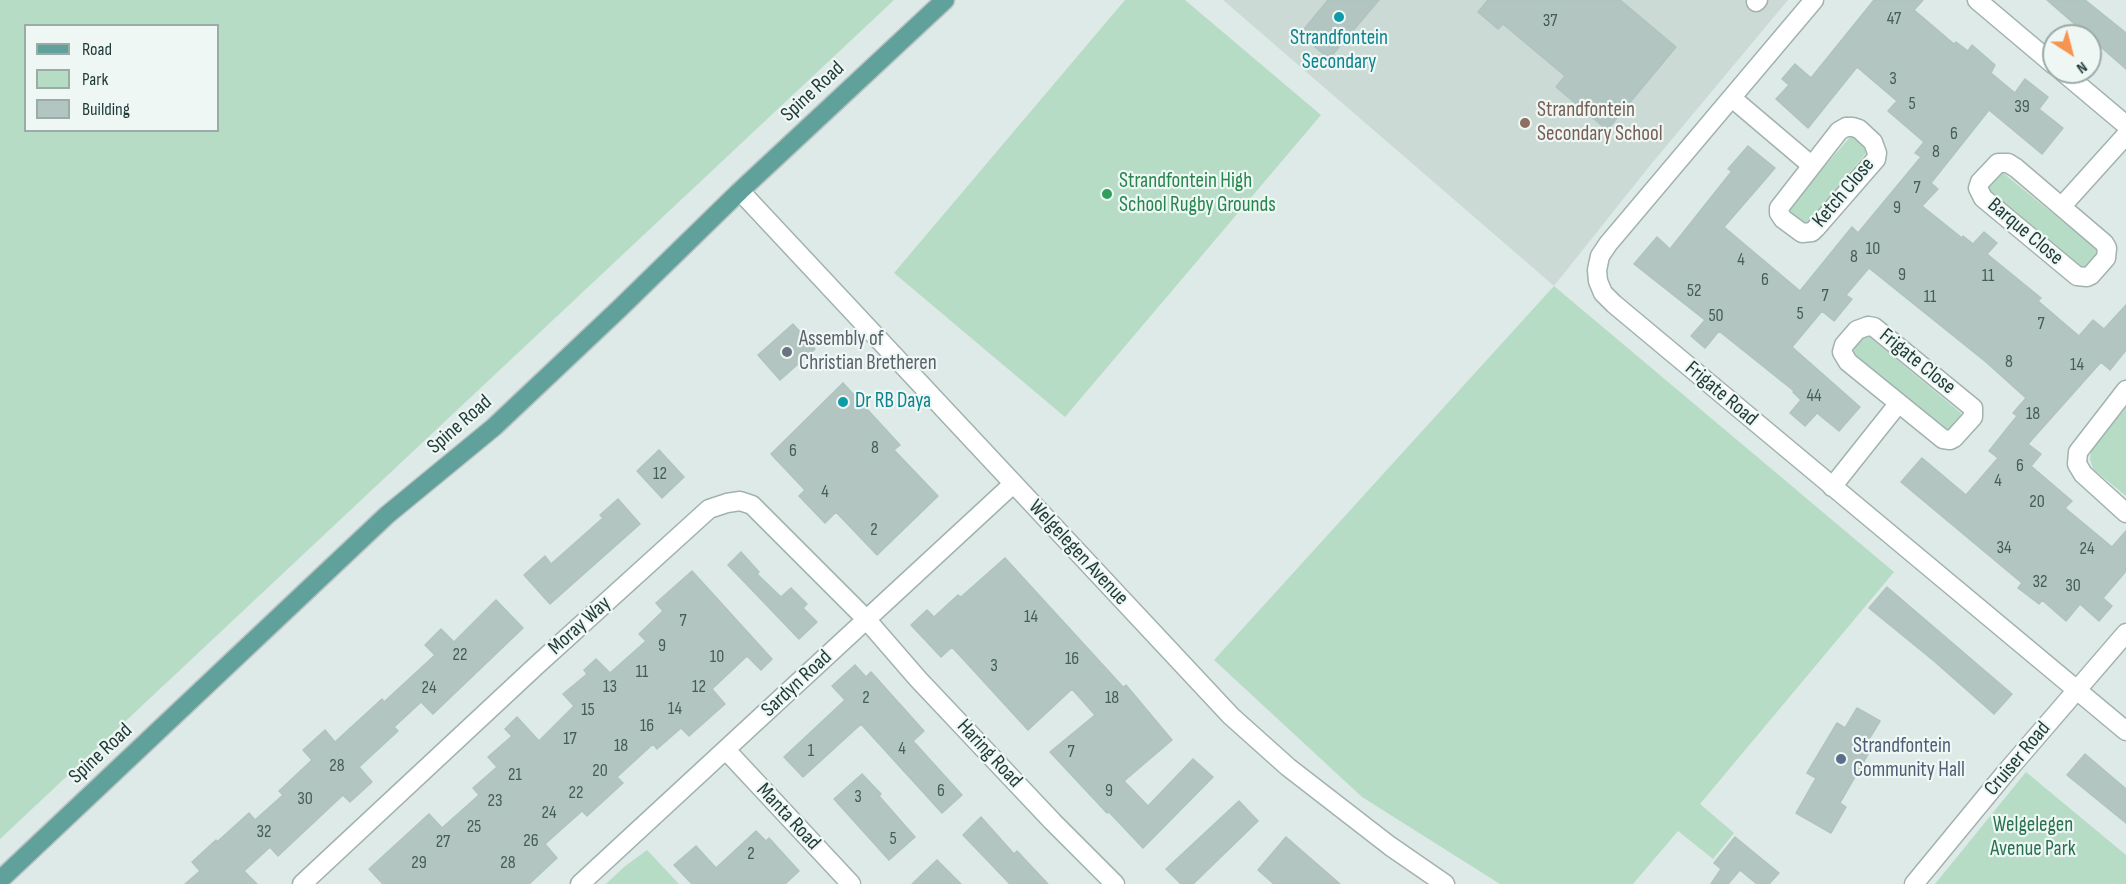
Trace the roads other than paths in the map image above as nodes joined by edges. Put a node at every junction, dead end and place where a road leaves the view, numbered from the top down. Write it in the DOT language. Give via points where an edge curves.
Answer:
graph roads {
  1 [pos="945,0"];
  2 [pos="1814,0"];
  3 [pos="1977,0"];
  4 [pos="2042,55"];
  5 [pos="2077,84"];
  6 [pos="1732,98"];
  7 [pos="2126,125"];
  8 [pos="2126,135"];
  9 [pos="1811,165"];
  10 [pos="740,191"];
  11 [pos="2062,206"];
  12 [pos="2126,390"];
  13 [pos="1898,404"];
  14 [pos="1013,484"];
  15 [pos="1832,487"];
  16 [pos="2126,513"];
  17 [pos="866,619"];
  18 [pos="2126,633"];
  19 [pos="2077,690"];
  20 [pos="2126,731"];
  21 [pos="726,750"];
  22 [pos="0,880"];
  23 [pos="302,884"];
  24 [pos="580,884"];
  25 [pos="851,884"];
  26 [pos="1115,884"];
  27 [pos="1445,884"];
  28 [pos="1914,884"];
  1 -- 10 [label="main road, Spine Road"];
  2 -- 6 [label="street, Frigate Road"];
  3 -- 4 [label="street"];
  5 -- 7 [label="street"];
  6 -- 9 [label="street, Ketch Close"];
  6 -- 15 [label="street, Frigate Road" via="1608,244 1600,256 1598,281 1614,304"];
  8 -- 11 [label="street, Barque Close"];
  9 -- 9 [label="street, Ketch Close" via="1846,127 1859,129 1877,148 1876,159 1807,234 1783,219 1779,208"];
  10 -- 14 [label="street, Welgelegen Avenue"];
  10 -- 22 [label="main road, Spine Road" via="494,427 387,515"];
  11 -- 11 [label="street, Barque Close" via="2008,163 1993,167 1978,188 1983,198 2077,276 2087,277 2106,258 2107,248"];
  12 -- 16 [label="street" via="2078,452 2077,464"];
  13 -- 13 [label="street, Frigate Close" via="1848,362 1842,352 1860,327 1874,327 1969,404 1973,417 1954,438 1946,440"];
  13 -- 15 [label="street"];
  14 -- 17 [label="street, Sardyn Road"];
  14 -- 27 [label="street, Welgelegen Avenue" via="1232,716 1288,767"];
  15 -- 19 [label="street, Frigate Road"];
  17 -- 21 [label="street, Sardyn Road"];
  17 -- 23 [label="street, Moray Way" via="752,505 740,501 709,509"];
  17 -- 26 [label="street, Haring Road"];
  18 -- 19 [label="street, Cruiser Road"];
  19 -- 20 [label="street, Frigate Road"];
  19 -- 28 [label="street, Cruiser Road"];
  21 -- 24 [label="street, Sardyn Road"];
  21 -- 25 [label="street, Manta Road"];
}
